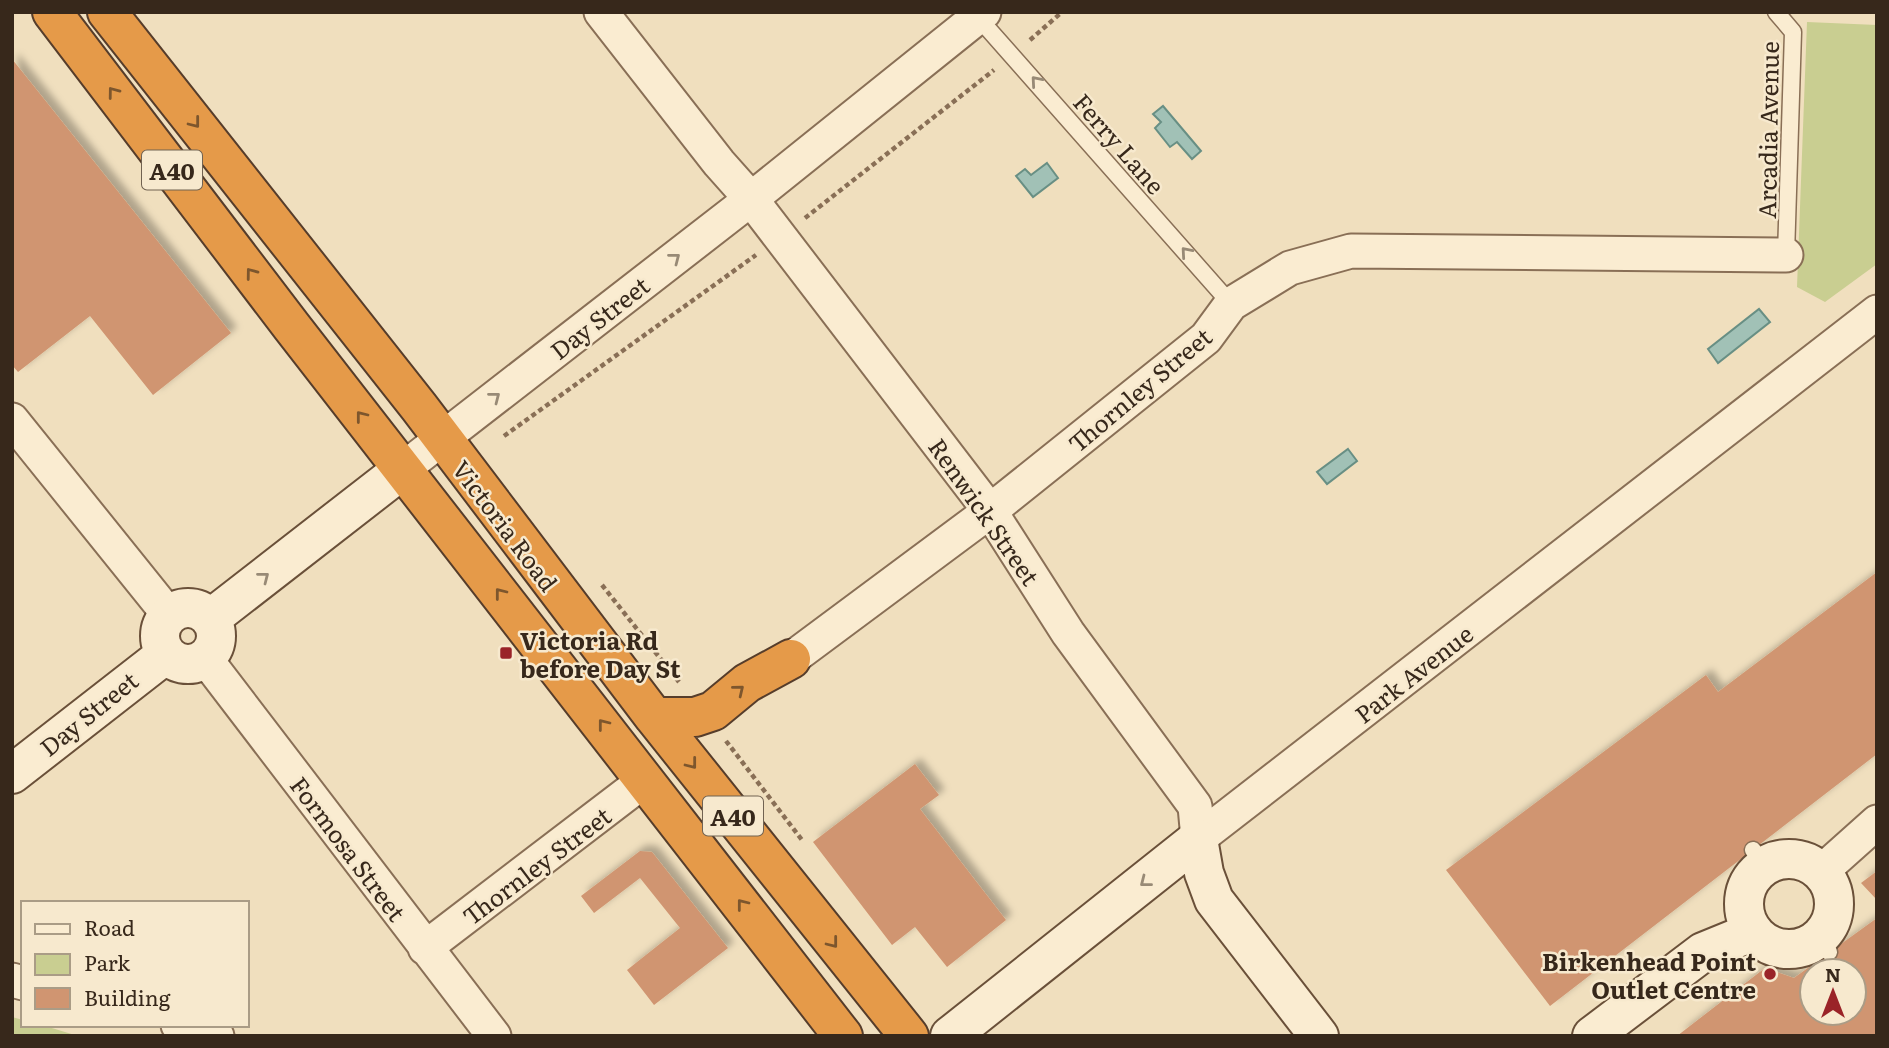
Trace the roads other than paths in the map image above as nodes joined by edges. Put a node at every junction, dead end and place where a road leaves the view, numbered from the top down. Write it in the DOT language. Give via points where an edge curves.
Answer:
graph roads {
  1 [pos="52,12"];
  2 [pos="107,12"];
  3 [pos="601,12"];
  4 [pos="1776,12"];
  5 [pos="979,14"];
  6 [pos="751,199"];
  7 [pos="1786,255"];
  8 [pos="1231,304"];
  9 [pos="1877,312"];
  10 [pos="12,420"];
  11 [pos="442,439"];
  12 [pos="403,470"];
  13 [pos="990,511"];
  14 [pos="169,615"];
  15 [pos="210,619"];
  16 [pos="166,654"];
  17 [pos="205,658"];
  18 [pos="791,659"];
  19 [pos="654,717"];
  20 [pos="12,774"];
  21 [pos="645,780"];
  22 [pos="1877,822"];
  23 [pos="1198,839"];
  24 [pos="1821,872"];
  25 [pos="1752,932"];
  26 [pos="425,948"];
  27 [pos="185,1027"];
  28 [pos="217,1036"];
  29 [pos="494,1036"];
  30 [pos="844,1036"];
  31 [pos="909,1036"];
  32 [pos="950,1036"];
  33 [pos="1319,1036"];
  34 [pos="1592,1036"];
  12 -- 1 [label="highway, Victoria Road / A40, one-way"];
  2 -- 11 [label="highway, Victoria Road / A40, one-way"];
  3 -- 6 [label="street, Renwick Street"];
  4 -- 7 [label="lane, Arcadia Avenue" via="1793,32"];
  5 -- 6 [label="street, Day Street"];
  8 -- 5 [label="lane, Ferry Lane, one-way"];
  11 -- 6 [label="street, Day Street, one-way"];
  6 -- 13 [label="street, Renwick Street"];
  7 -- 8 [label="street, Thornley Street" via="1351,251 1290,268"];
  8 -- 13 [label="street, Thornley Street" via="1206,338"];
  9 -- 23 [label="street, Park Avenue"];
  10 -- 14 [label="street"];
  11 -- 12 [label="street, Day Street"];
  11 -- 19 [label="highway, Victoria Road / A40"];
  15 -- 12 [label="street, Day Street, one-way"];
  21 -- 12 [label="highway, Victoria Road / A40, one-way"];
  13 -- 18 [label="street, Thornley Street"];
  13 -- 23 [label="street, Renwick Street" via="1068,633 1195,806"];
  14 -- 15 [label="street" via="186,608"];
  14 -- 16 [label="street" via="159,638"];
  15 -- 17 [label="street" via="216,635"];
  16 -- 17 [label="street" via="189,664"];
  16 -- 20 [label="street, Day Street"];
  17 -- 26 [label="street, Formosa Street"];
  19 -- 18 [label="highway, one-way" via="695,717 713,711 747,683"];
  19 -- 31 [label="highway, Victoria Road / A40, one-way"];
  21 -- 26 [label="street, Thornley Street"];
  30 -- 21 [label="highway, Victoria Road / A40, one-way"];
  22 -- 24 [label="street"];
  23 -- 32 [label="street, Park Avenue, one-way"];
  23 -- 33 [label="street, Renwick Street" via="1214,900"];
  24 -- 25 [label="street" via="1794,859 1759,858 1746,888 1745,918"];
  24 -- 25 [label="street" via="1830,884 1834,914 1824,946 1784,949 1763,942"];
  25 -- 34 [label="street" via="1703,951"];
  26 -- 29 [label="street, Formosa Street"];
  27 -- 28 [label="street"];
}
